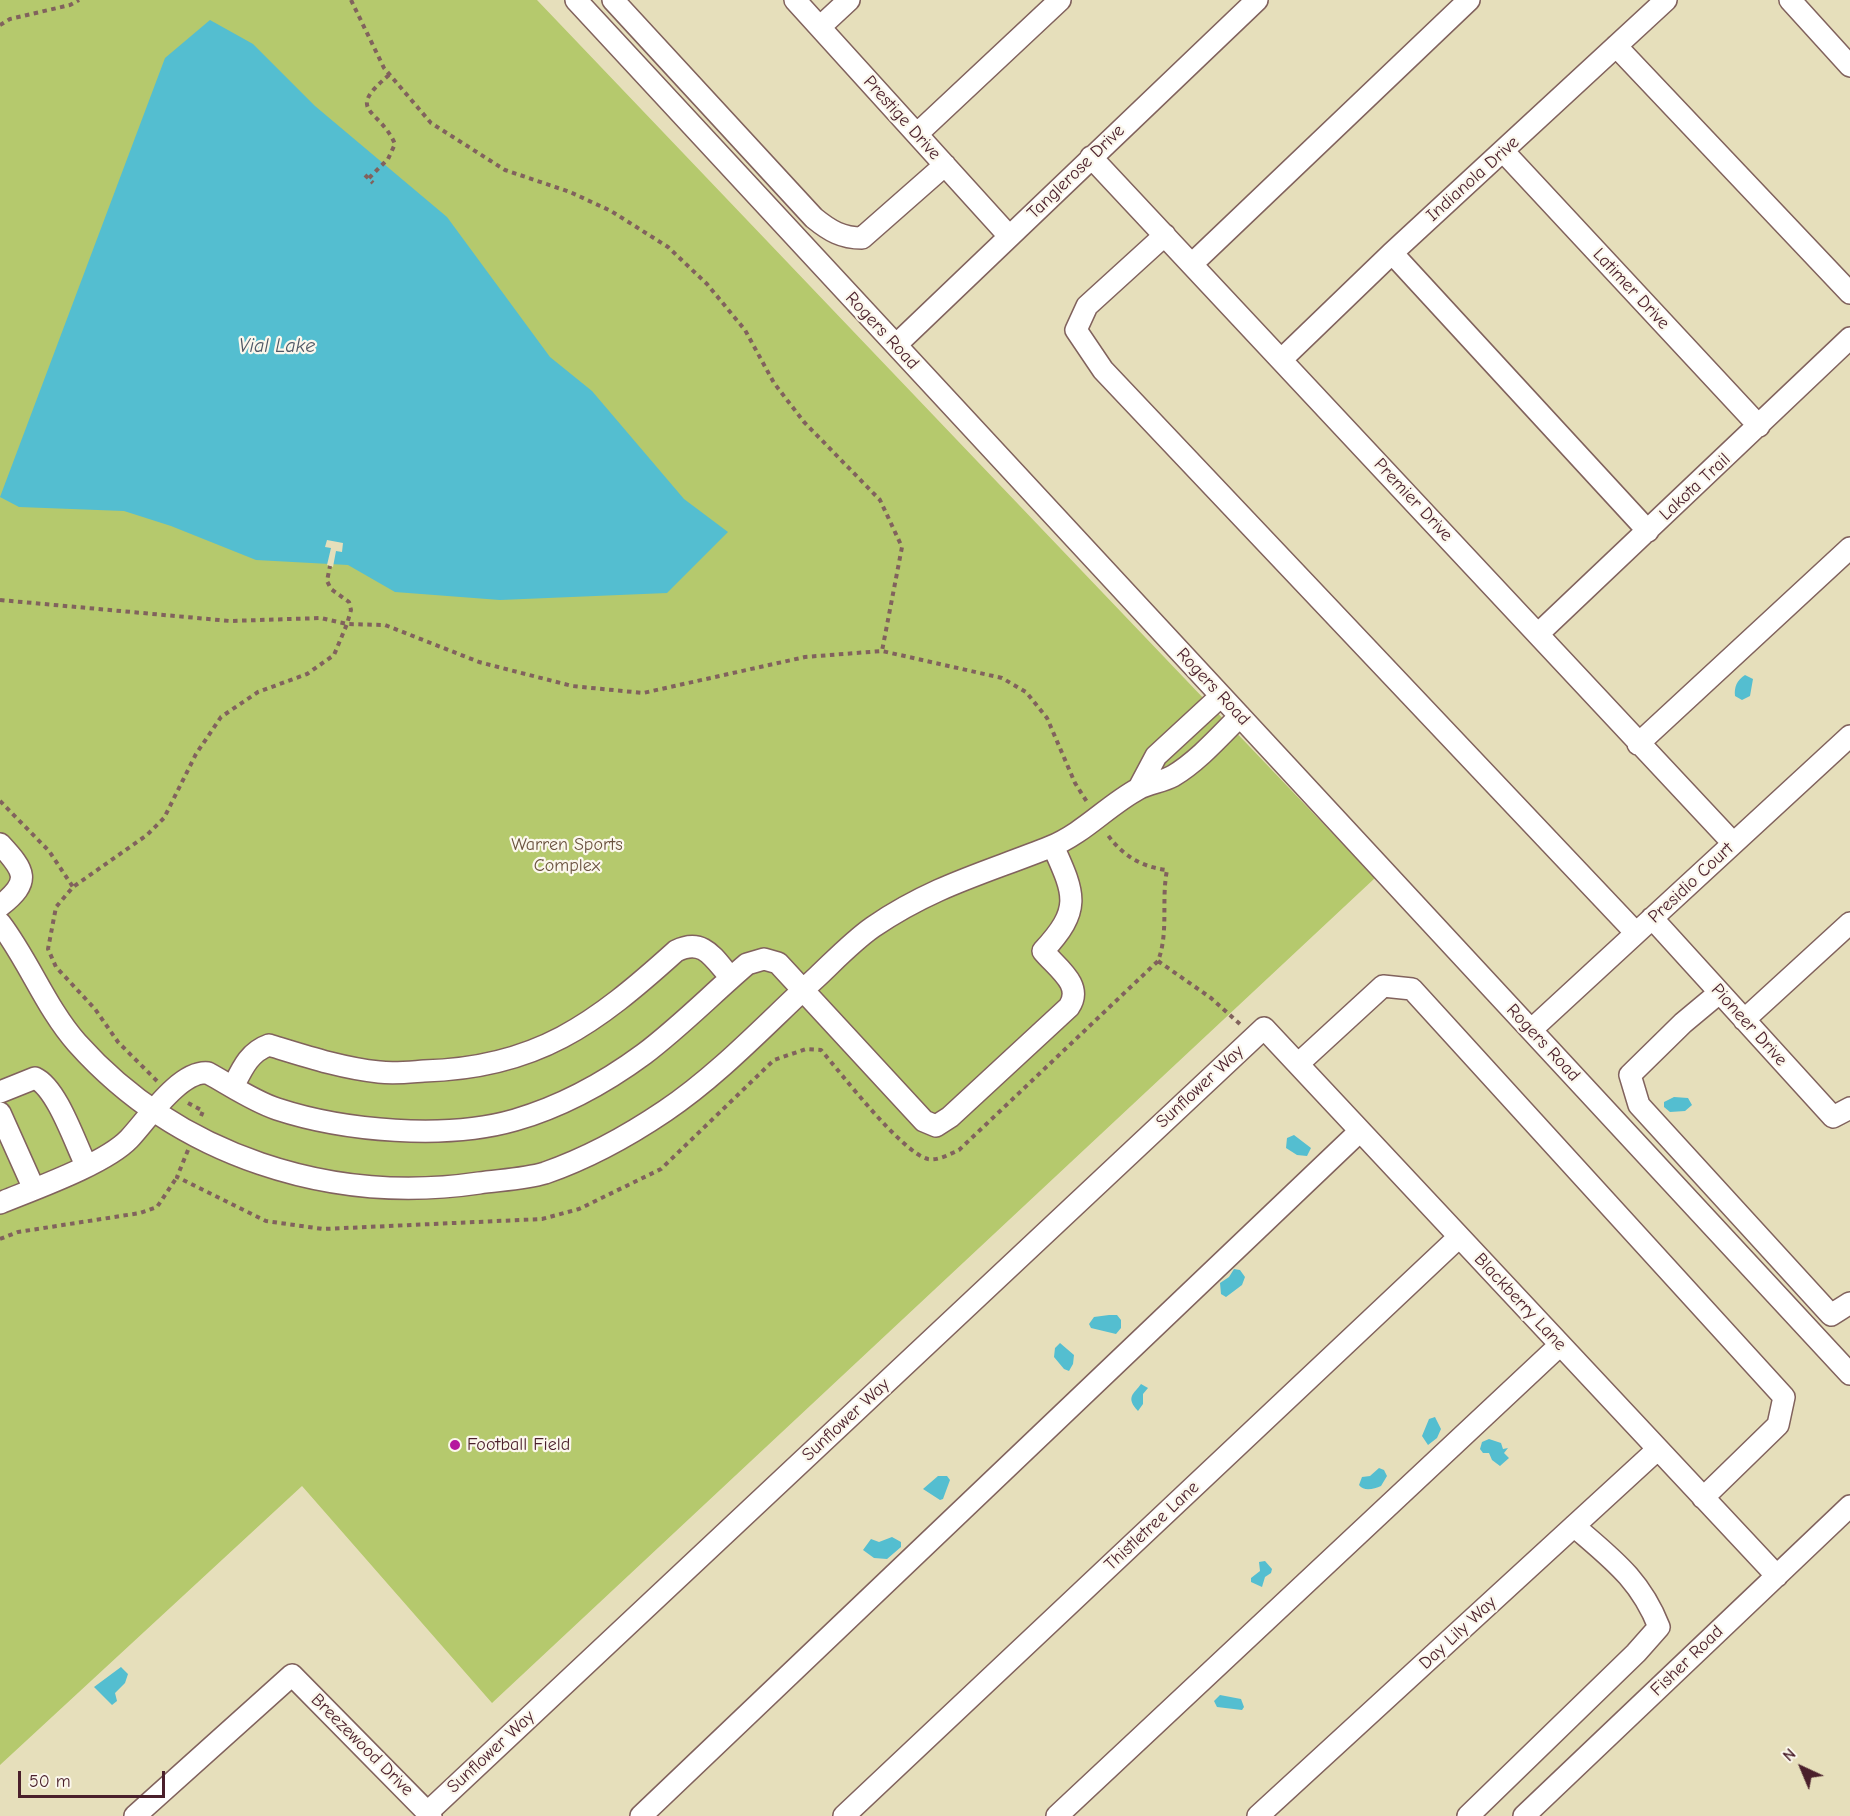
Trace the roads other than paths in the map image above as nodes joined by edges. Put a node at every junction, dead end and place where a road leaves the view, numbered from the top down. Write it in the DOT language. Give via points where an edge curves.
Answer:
graph roads {
  1 [pos="576,0"];
  2 [pos="613,0"];
  3 [pos="795,0"];
  4 [pos="849,0"];
  5 [pos="1060,0"];
  6 [pos="1257,0"];
  7 [pos="1468,0"];
  8 [pos="1666,0"];
  9 [pos="1798,3"];
  10 [pos="820,27"];
  11 [pos="1616,46"];
  12 [pos="1850,66"];
  13 [pos="917,134"];
  14 [pos="1503,151"];
  15 [pos="1091,158"];
  16 [pos="945,165"];
  17 [pos="1165,235"];
  18 [pos="1009,236"];
  19 [pos="1392,253"];
  20 [pos="1192,264"];
  21 [pos="1850,293"];
  22 [pos="1850,338"];
  23 [pos="896,345"];
  24 [pos="1282,359"];
  25 [pos="1759,426"];
  26 [pos="1648,531"];
  27 [pos="1850,548"];
  28 [pos="1538,634"];
  29 [pos="1221,696"];
  30 [pos="1240,716"];
  31 [pos="1850,735"];
  32 [pos="1638,744"];
  33 [pos="1139,788"];
  34 [pos="1733,843"];
  35 [pos="0,844"];
  36 [pos="1053,846"];
  37 [pos="0,906"];
  38 [pos="1652,918"];
  39 [pos="0,923"];
  40 [pos="1850,923"];
  41 [pos="1636,933"];
  42 [pos="731,978"];
  43 [pos="804,989"];
  44 [pos="1719,993"];
  45 [pos="1744,1020"];
  46 [pos="1531,1030"];
  47 [pos="1259,1032"];
  48 [pos="1298,1064"];
  49 [pos="233,1087"];
  50 [pos="0,1092"];
  51 [pos="1850,1108"];
  52 [pos="155,1110"];
  53 [pos="0,1113"];
  54 [pos="1360,1131"];
  55 [pos="86,1165"];
  56 [pos="34,1189"];
  57 [pos="0,1203"];
  58 [pos="1459,1237"];
  59 [pos="1850,1303"];
  60 [pos="1560,1345"];
  61 [pos="1850,1374"];
  62 [pos="1658,1449"];
  63 [pos="1703,1498"];
  64 [pos="1850,1506"];
  65 [pos="1574,1526"];
  66 [pos="1777,1576"];
  67 [pos="429,1814"];
  68 [pos="135,1816"];
  69 [pos="641,1816"];
  70 [pos="844,1816"];
  71 [pos="1057,1816"];
  72 [pos="1258,1816"];
  73 [pos="1468,1816"];
  74 [pos="1524,1816"];
  1 -- 23 [label="street, Rogers Road"];
  2 -- 16 [label="street" via="829,230 846,238 862,238"];
  3 -- 10 [label="street, Prestige Drive"];
  4 -- 10 [label="street"];
  5 -- 13 [label="street"];
  6 -- 15 [label="street, Tanglerose Drive"];
  7 -- 20 [label="street"];
  8 -- 11 [label="street, Indianola Drive"];
  9 -- 12 [label="street"];
  10 -- 13 [label="street, Prestige Drive"];
  11 -- 14 [label="street, Indianola Drive"];
  11 -- 21 [label="street"];
  13 -- 16 [label="street, Prestige Drive"];
  14 -- 19 [label="street, Indianola Drive"];
  14 -- 25 [label="street, Latimer Drive"];
  15 -- 17 [label="street, Premier Drive"];
  15 -- 18 [label="street, Tanglerose Drive"];
  16 -- 18 [label="street, Prestige Drive"];
  17 -- 20 [label="street, Premier Drive"];
  17 -- 41 [label="street" via="1088,306 1077,330 1103,370"];
  18 -- 23 [label="street, Tanglerose Drive"];
  19 -- 24 [label="street, Indianola Drive"];
  19 -- 26 [label="street"];
  20 -- 24 [label="street, Premier Drive"];
  22 -- 25 [label="street, Lakota Trail"];
  23 -- 29 [label="street, Rogers Road"];
  24 -- 28 [label="street, Premier Drive"];
  25 -- 26 [label="street, Lakota Trail"];
  26 -- 28 [label="street, Lakota Trail"];
  27 -- 32 [label="street"];
  28 -- 32 [label="street, Premier Drive"];
  29 -- 30 [label="street, Rogers Road"];
  29 -- 33 [label="street" via="1156,756"];
  30 -- 33 [label="street" via="1170,778"];
  30 -- 46 [label="street, Rogers Road"];
  31 -- 34 [label="street, Presidio Court"];
  32 -- 34 [label="street, Premier Drive"];
  33 -- 36 [label="street"];
  34 -- 38 [label="street, Presidio Court"];
  35 -- 37 [label="street" via="21,868 23,877 16,893"];
  36 -- 43 [label="street" via="955,881 912,902 869,930"];
  36 -- 43 [label="street" via="1070,883 1071,907 1064,929 1042,951 1075,988 1075,998 950,1118 936,1126 924,1121"];
  38 -- 41 [label="street, Presidio Court"];
  38 -- 44 [label="street, Pioneer Drive"];
  39 -- 52 [label="street" via="21,950 76,1041 112,1077"];
  40 -- 45 [label="street"];
  41 -- 46 [label="street, Presidio Court"];
  42 -- 43 [label="street" via="747,964 764,959 778,963"];
  42 -- 49 [label="street" via="644,1054 558,1104 514,1120 439,1131 332,1124 274,1108"];
  42 -- 49 [label="street" via="703,948 688,945 600,1015 513,1060 441,1071 380,1072 325,1062 268,1045 247,1060"];
  43 -- 52 [label="street" via="668,1109 578,1160 540,1174 416,1190 359,1187 273,1169 218,1147"];
  44 -- 45 [label="street, Pioneer Drive"];
  44 -- 59 [label="street" via="1630,1075 1639,1106 1831,1315"];
  45 -- 51 [label="street, Pioneer Drive" via="1833,1117"];
  46 -- 61 [label="street, Rogers Road"];
  47 -- 48 [label="street, Blackberry Lane"];
  47 -- 67 [label="street, Sunflower Way"];
  48 -- 54 [label="street, Blackberry Lane"];
  48 -- 63 [label="street" via="1383,986 1412,989 1784,1398 1778,1425"];
  49 -- 52 [label="street" via="199,1072 183,1079"];
  50 -- 55 [label="street" via="35,1078 39,1080 55,1101"];
  52 -- 55 [label="street" via="116,1151"];
  53 -- 56 [label="street"];
  54 -- 58 [label="street, Blackberry Lane"];
  54 -- 69 [label="street"];
  55 -- 56 [label="street"];
  56 -- 57 [label="street"];
  58 -- 60 [label="street, Blackberry Lane"];
  58 -- 70 [label="street, Thistletree Lane"];
  60 -- 62 [label="street, Blackberry Lane"];
  60 -- 71 [label="street"];
  62 -- 63 [label="street, Blackberry Lane"];
  62 -- 65 [label="street, Day Lily Way"];
  63 -- 66 [label="street, Blackberry Lane"];
  64 -- 66 [label="street, Fisher Road"];
  65 -- 72 [label="street, Day Lily Way"];
  65 -- 73 [label="street" via="1633,1578 1659,1627"];
  66 -- 74 [label="street, Fisher Road"];
  67 -- 68 [label="street, Breezewood Drive" via="292,1675"];
}
